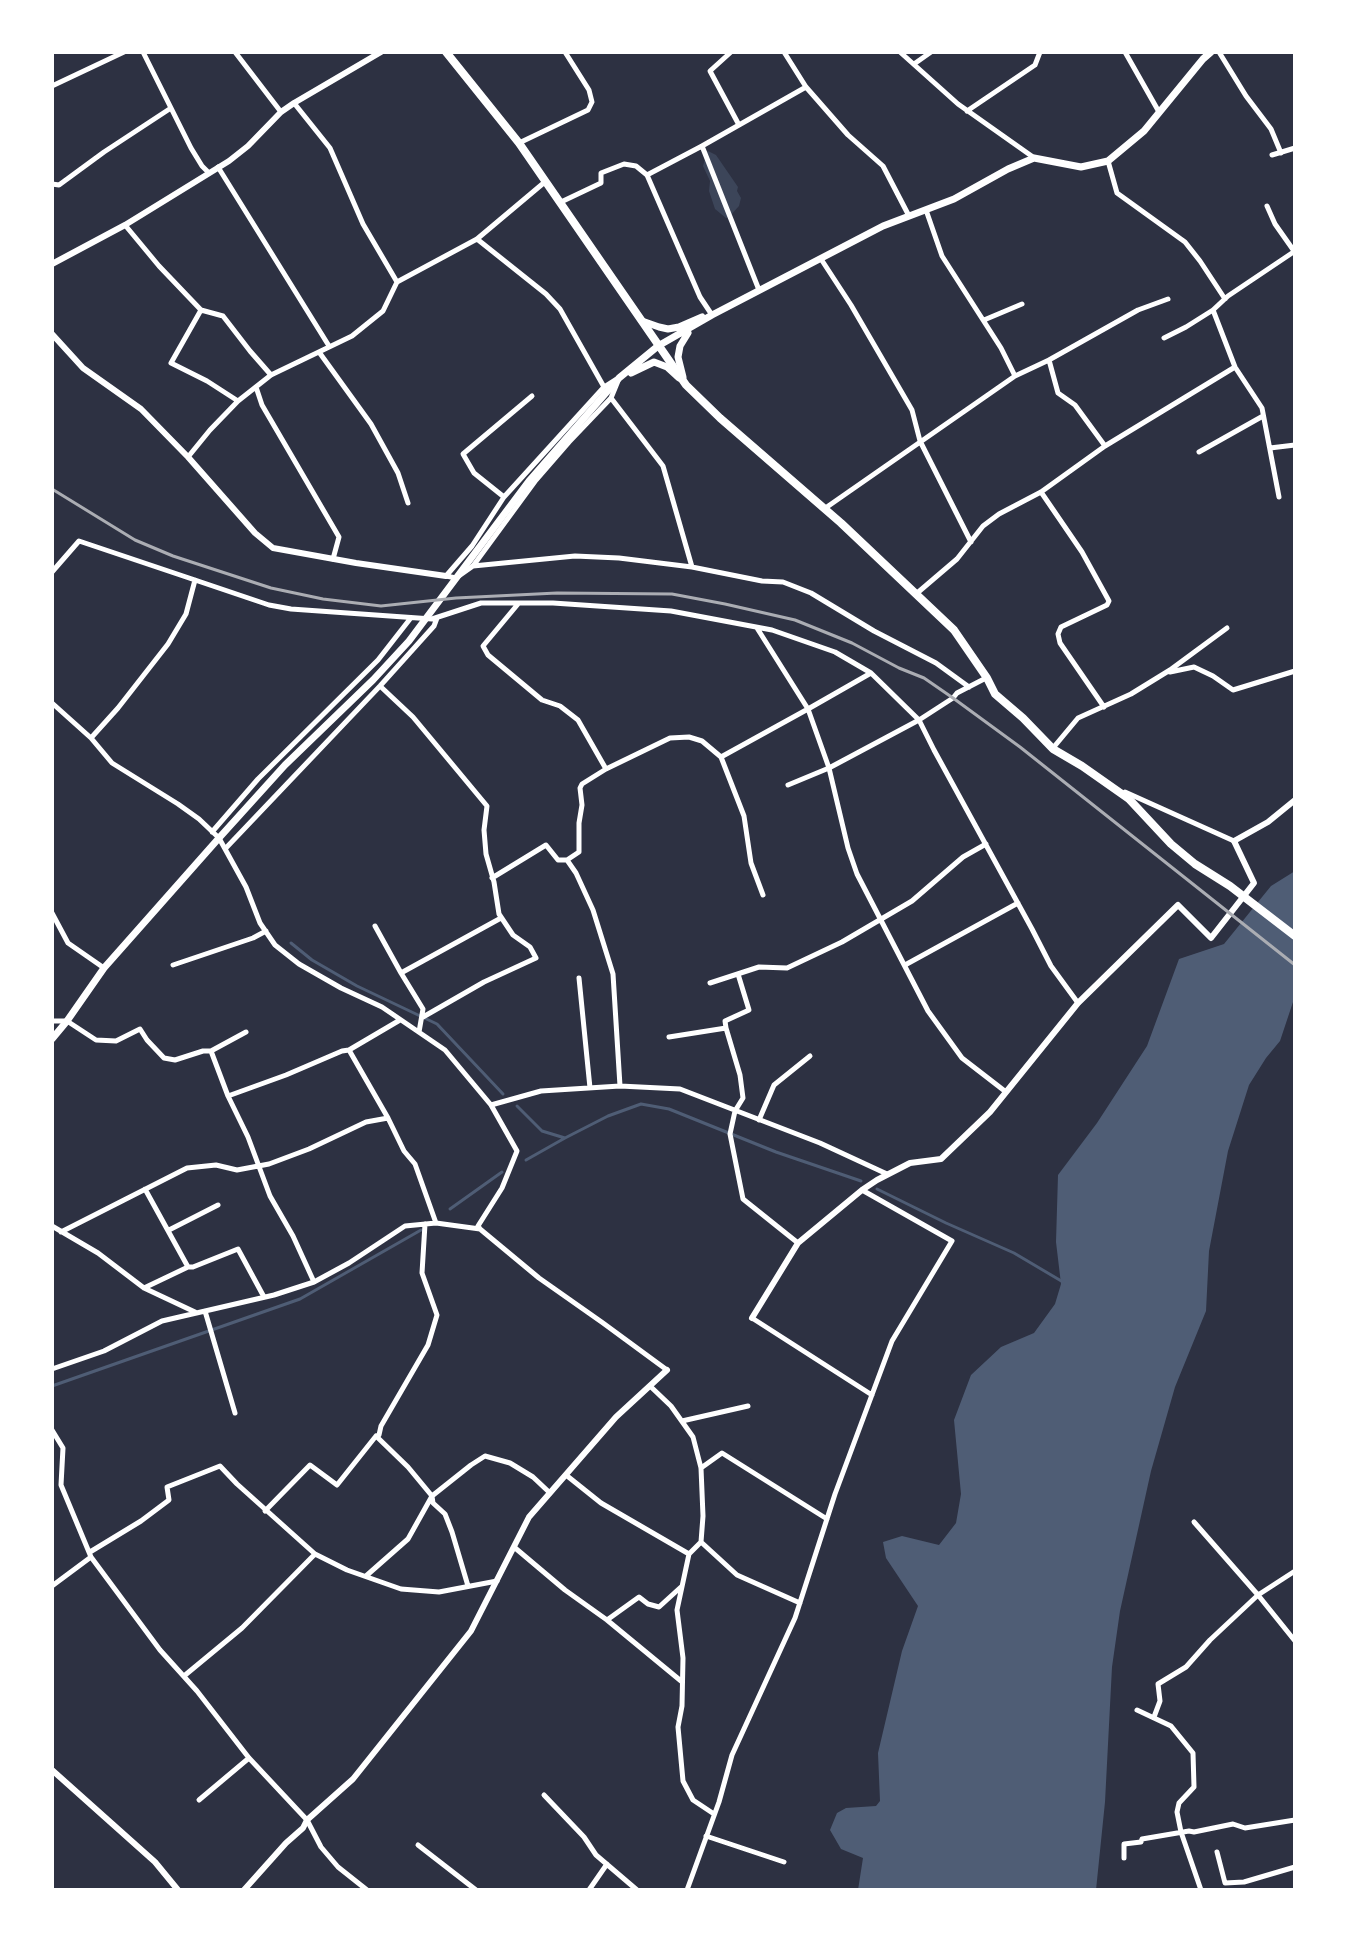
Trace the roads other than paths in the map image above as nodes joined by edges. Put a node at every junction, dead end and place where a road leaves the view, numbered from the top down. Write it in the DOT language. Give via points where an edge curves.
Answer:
graph roads {
  1 [pos="124,52"];
  2 [pos="143,52"];
  3 [pos="235,52"];
  4 [pos="381,52"];
  5 [pos="446,52"];
  6 [pos="565,52"];
  7 [pos="731,52"];
  8 [pos="784,52"];
  9 [pos="900,52"];
  10 [pos="931,52"];
  11 [pos="1040,52"];
  12 [pos="1125,52"];
  13 [pos="1211,52"];
  14 [pos="1219,52"];
  15 [pos="914,64"];
  16 [pos="52,86"];
  17 [pos="806,87"];
  18 [pos="294,103"];
  19 [pos="171,108"];
  20 [pos="967,111"];
  21 [pos="281,112"];
  22 [pos="1159,113"];
  23 [pos="739,125"];
  24 [pos="519,143"];
  25 [pos="702,146"];
  26 [pos="1295,148"];
  27 [pos="1281,153"];
  28 [pos="1272,155"];
  29 [pos="1034,158"];
  30 [pos="1108,161"];
  31 [pos="218,167"];
  32 [pos="209,173"];
  33 [pos="647,175"];
  34 [pos="546,181"];
  35 [pos="52,184"];
  36 [pos="561,202"];
  37 [pos="1267,206"];
  38 [pos="926,210"];
  39 [pos="909,216"];
  40 [pos="125,225"];
  41 [pos="477,239"];
  42 [pos="1295,251"];
  43 [pos="821,259"];
  44 [pos="52,264"];
  45 [pos="397,282"];
  46 [pos="759,290"];
  47 [pos="1168,299"];
  48 [pos="1225,299"];
  49 [pos="1022,304"];
  50 [pos="201,310"];
  51 [pos="1213,310"];
  52 [pos="712,315"];
  53 [pos="640,320"];
  54 [pos="984,320"];
  55 [pos="698,323"];
  56 [pos="52,334"];
  57 [pos="1164,338"];
  58 [pos="329,346"];
  59 [pos="658,346"];
  60 [pos="319,352"];
  61 [pos="1049,360"];
  62 [pos="1235,367"];
  63 [pos="271,375"];
  64 [pos="623,376"];
  65 [pos="1015,376"];
  66 [pos="686,385"];
  67 [pos="256,387"];
  68 [pos="604,387"];
  69 [pos="532,396"];
  70 [pos="611,398"];
  71 [pos="238,401"];
  72 [pos="1263,416"];
  73 [pos="920,441"];
  74 [pos="1295,445"];
  75 [pos="1105,446"];
  76 [pos="1270,448"];
  77 [pos="1199,452"];
  78 [pos="188,457"];
  79 [pos="1041,492"];
  80 [pos="504,497"];
  81 [pos="1279,497"];
  82 [pos="408,503"];
  83 [pos="824,509"];
  84 [pos="971,542"];
  85 [pos="333,559"];
  86 [pos="473,566"];
  87 [pos="692,567"];
  88 [pos="52,572"];
  89 [pos="446,576"];
  90 [pos="195,580"];
  91 [pos="916,594"];
  92 [pos="519,603"];
  93 [pos="410,618"];
  94 [pos="434,619"];
  95 [pos="757,627"];
  96 [pos="1227,628"];
  97 [pos="1295,671"];
  98 [pos="871,673"];
  99 [pos="1165,673"];
  100 [pos="987,678"];
  101 [pos="380,686"];
  102 [pos="969,687"];
  103 [pos="52,703"];
  104 [pos="1104,707"];
  105 [pos="808,709"];
  106 [pos="919,720"];
  107 [pos="91,738"];
  108 [pos="1053,749"];
  109 [pos="721,757"];
  110 [pos="829,768"];
  111 [pos="606,769"];
  112 [pos="788,785"];
  113 [pos="1113,788"];
  114 [pos="1295,800"];
  115 [pos="212,832"];
  116 [pos="219,838"];
  117 [pos="1234,841"];
  118 [pos="986,844"];
  119 [pos="225,849"];
  120 [pos="567,860"];
  121 [pos="492,878"];
  122 [pos="763,895"];
  123 [pos="1018,903"];
  124 [pos="52,913"];
  125 [pos="501,918"];
  126 [pos="881,920"];
  127 [pos="375,926"];
  128 [pos="266,931"];
  129 [pos="1295,936"];
  130 [pos="173,965"];
  131 [pos="905,965"];
  132 [pos="104,968"];
  133 [pos="401,973"];
  134 [pos="738,974"];
  135 [pos="579,978"];
  136 [pos="710,983"];
  137 [pos="1078,1003"];
  138 [pos="423,1017"];
  139 [pos="400,1020"];
  140 [pos="52,1021"];
  141 [pos="67,1021"];
  142 [pos="726,1028"];
  143 [pos="246,1032"];
  144 [pos="419,1032"];
  145 [pos="669,1037"];
  146 [pos="52,1039"];
  147 [pos="349,1050"];
  148 [pos="211,1051"];
  149 [pos="810,1056"];
  150 [pos="620,1086"];
  151 [pos="590,1088"];
  152 [pos="1006,1092"];
  153 [pos="228,1096"];
  154 [pos="491,1105"];
  155 [pos="735,1111"];
  156 [pos="388,1118"];
  157 [pos="759,1120"];
  158 [pos="258,1166"];
  159 [pos="888,1175"];
  160 [pos="145,1189"];
  161 [pos="862,1190"];
  162 [pos="218,1205"];
  163 [pos="436,1223"];
  164 [pos="425,1224"];
  165 [pos="52,1226"];
  166 [pos="480,1229"];
  167 [pos="169,1230"];
  168 [pos="61,1232"];
  169 [pos="798,1243"];
  170 [pos="188,1267"];
  171 [pos="314,1282"];
  172 [pos="144,1288"];
  173 [pos="264,1297"];
  174 [pos="205,1311"];
  175 [pos="197,1312"];
  176 [pos="752,1318"];
  177 [pos="52,1369"];
  178 [pos="667,1370"];
  179 [pos="650,1386"];
  180 [pos="872,1395"];
  181 [pos="748,1406"];
  182 [pos="235,1413"];
  183 [pos="682,1421"];
  184 [pos="52,1430"];
  185 [pos="376,1436"];
  186 [pos="701,1468"];
  187 [pos="566,1475"];
  188 [pos="550,1493"];
  189 [pos="432,1496"];
  190 [pos="265,1511"];
  191 [pos="827,1519"];
  192 [pos="1194,1522"];
  193 [pos="701,1542"];
  194 [pos="514,1547"];
  195 [pos="90,1554"];
  196 [pos="315,1554"];
  197 [pos="689,1554"];
  198 [pos="1295,1571"];
  199 [pos="366,1576"];
  200 [pos="497,1581"];
  201 [pos="52,1586"];
  202 [pos="468,1586"];
  203 [pos="681,1587"];
  204 [pos="1258,1595"];
  205 [pos="800,1603"];
  206 [pos="607,1620"];
  207 [pos="1295,1641"];
  208 [pos="184,1677"];
  209 [pos="682,1682"];
  210 [pos="1137,1710"];
  211 [pos="1154,1717"];
  212 [pos="249,1758"];
  213 [pos="52,1770"];
  214 [pos="544,1795"];
  215 [pos="199,1800"];
  216 [pos="714,1814"];
  217 [pos="307,1820"];
  218 [pos="1295,1820"];
  219 [pos="1181,1832"];
  220 [pos="706,1836"];
  221 [pos="418,1845"];
  222 [pos="1217,1852"];
  223 [pos="1124,1858"];
  224 [pos="784,1862"];
  225 [pos="607,1864"];
  226 [pos="1295,1867"];
  227 [pos="178,1890"];
  228 [pos="244,1890"];
  229 [pos="367,1890"];
  230 [pos="476,1890"];
  231 [pos="589,1890"];
  232 [pos="637,1890"];
  233 [pos="687,1890"];
  234 [pos="1201,1890"];
  1 -- 16 [label="street"];
  2 -- 19 [label="street"];
  3 -- 21 [label="street"];
  4 -- 18 [label="street"];
  5 -- 24 [label="main road"];
  6 -- 24 [label="street" via="589,90 588,110"];
  7 -- 23 [label="street" via="710,71"];
  8 -- 17 [label="street"];
  9 -- 15 [label="street"];
  10 -- 15 [label="street"];
  11 -- 20 [label="street" via="1035,65"];
  12 -- 22 [label="street"];
  13 -- 22 [label="main road"];
  14 -- 27 [label="street" via="1271,129"];
  15 -- 20 [label="street"];
  17 -- 23 [label="street"];
  17 -- 39 [label="street" via="883,166"];
  18 -- 21 [label="street"];
  18 -- 45 [label="street" via="330,148 363,224"];
  19 -- 32 [label="street"];
  19 -- 35 [label="street" via="59,185"];
  20 -- 29 [label="street"];
  21 -- 31 [label="street"];
  22 -- 30 [label="main road"];
  23 -- 25 [label="street"];
  24 -- 34 [label="main road"];
  25 -- 33 [label="street"];
  25 -- 46 [label="street"];
  26 -- 27 [label="street"];
  27 -- 28 [label="street"];
  29 -- 30 [label="main road" via="1081,167"];
  29 -- 38 [label="main road"];
  30 -- 48 [label="street" via="1117,193 1185,242"];
  31 -- 32 [label="street"];
  31 -- 58 [label="street"];
  32 -- 40 [label="street"];
  33 -- 36 [label="street" via="624,164 601,173 601,183"];
  33 -- 52 [label="street"];
  34 -- 36 [label="main road"];
  34 -- 41 [label="street"];
  36 -- 53 [label="main road"];
  37 -- 42 [label="street"];
  38 -- 39 [label="main road"];
  38 -- 54 [label="street" via="942,256"];
  39 -- 43 [label="main road"];
  40 -- 44 [label="street"];
  40 -- 50 [label="street"];
  41 -- 45 [label="street"];
  41 -- 68 [label="street" via="560,309"];
  42 -- 48 [label="street"];
  43 -- 46 [label="main road"];
  43 -- 73 [label="street" via="912,410"];
  45 -- 58 [label="street" via="383,311 352,336"];
  46 -- 52 [label="main road"];
  47 -- 61 [label="street"];
  48 -- 51 [label="street"];
  49 -- 54 [label="street"];
  50 -- 63 [label="street" via="223,316"];
  50 -- 71 [label="street" via="171,363"];
  51 -- 57 [label="street"];
  51 -- 62 [label="street"];
  52 -- 53 [label="main road" via="668,329"];
  52 -- 55 [label="main road"];
  53 -- 59 [label="main road"];
  54 -- 65 [label="street"];
  55 -- 59 [label="main road"];
  55 -- 66 [label="main road" via="680,346 679,366"];
  56 -- 78 [label="street" via="83,368 141,409"];
  58 -- 60 [label="street"];
  59 -- 64 [label="main road"];
  59 -- 66 [label="main road"];
  60 -- 63 [label="street"];
  60 -- 82 [label="street" via="371,424"];
  61 -- 65 [label="street"];
  61 -- 75 [label="street" via="1058,393 1075,405"];
  62 -- 72 [label="street"];
  62 -- 75 [label="street"];
  63 -- 67 [label="street"];
  64 -- 66 [label="main road" via="654,362"];
  64 -- 68 [label="street"];
  64 -- 70 [label="street"];
  64 -- 116 [label="main road" via="529,481 409,641"];
  65 -- 73 [label="street"];
  66 -- 83 [label="main road"];
  67 -- 71 [label="street"];
  67 -- 85 [label="street" via="339,537"];
  68 -- 80 [label="street"];
  69 -- 80 [label="street" via="463,454 474,473"];
  70 -- 86 [label="street" via="536,480"];
  70 -- 87 [label="street" via="663,466"];
  71 -- 78 [label="street"];
  72 -- 76 [label="street"];
  72 -- 77 [label="street"];
  73 -- 83 [label="street"];
  73 -- 84 [label="street"];
  74 -- 76 [label="street"];
  75 -- 79 [label="street"];
  76 -- 81 [label="street"];
  78 -- 85 [label="street" via="273,548"];
  79 -- 84 [label="street" via="999,514"];
  79 -- 104 [label="street" via="1109,601 1061,627 1058,634"];
  80 -- 89 [label="street"];
  83 -- 91 [label="main road"];
  84 -- 91 [label="street"];
  85 -- 89 [label="street"];
  86 -- 87 [label="street" via="575,556"];
  86 -- 89 [label="street" via="456,578"];
  87 -- 102 [label="street" via="783,582 811,593"];
  88 -- 90 [label="street" via="79,541"];
  90 -- 93 [label="street" via="291,609"];
  90 -- 107 [label="street" via="186,614 168,644"];
  91 -- 100 [label="main road" via="954,630"];
  92 -- 94 [label="street" via="481,603"];
  92 -- 95 [label="street" via="671,611"];
  92 -- 111 [label="street" via="483,646 542,700 578,720"];
  93 -- 94 [label="street"];
  93 -- 115 [label="street" via="378,660"];
  94 -- 101 [label="street" via="434,626"];
  95 -- 98 [label="street" via="835,652"];
  95 -- 105 [label="street"];
  96 -- 99 [label="street"];
  97 -- 99 [label="street" via="1233,690 1194,667"];
  98 -- 105 [label="street"];
  98 -- 106 [label="street"];
  99 -- 104 [label="street"];
  100 -- 102 [label="street"];
  100 -- 108 [label="main road" via="995,694"];
  101 -- 119 [label="street"];
  101 -- 121 [label="street" via="487,806 484,830"];
  102 -- 106 [label="street"];
  103 -- 107 [label="street"];
  104 -- 108 [label="street" via="1078,718"];
  105 -- 109 [label="street"];
  105 -- 110 [label="street"];
  106 -- 110 [label="street"];
  106 -- 118 [label="street"];
  107 -- 115 [label="street" via="112,763"];
  108 -- 113 [label="main road"];
  109 -- 111 [label="street" via="702,741 670,738"];
  109 -- 122 [label="street" via="744,816 751,863"];
  110 -- 112 [label="street"];
  110 -- 126 [label="street" via="848,848"];
  111 -- 120 [label="street" via="580,788 579,852"];
  113 -- 117 [label="street"];
  113 -- 129 [label="main road" via="1195,864"];
  114 -- 117 [label="street"];
  115 -- 116 [label="street"];
  116 -- 119 [label="street"];
  116 -- 132 [label="main road"];
  117 -- 137 [label="street" via="1254,883 1211,938 1178,905"];
  118 -- 123 [label="street"];
  118 -- 126 [label="street"];
  119 -- 128 [label="street"];
  120 -- 121 [label="street" via="558,860 546,845"];
  120 -- 150 [label="street" via="593,910 613,974"];
  121 -- 125 [label="street"];
  123 -- 131 [label="street"];
  123 -- 137 [label="street" via="1051,966"];
  124 -- 132 [label="street" via="68,943"];
  125 -- 133 [label="street"];
  125 -- 138 [label="street" via="536,958"];
  126 -- 131 [label="street"];
  126 -- 134 [label="street" via="787,968 759,967"];
  127 -- 133 [label="street"];
  128 -- 130 [label="street"];
  128 -- 139 [label="street" via="299,964"];
  131 -- 152 [label="street" via="928,1011 962,1058"];
  132 -- 141 [label="main road"];
  133 -- 138 [label="street"];
  134 -- 136 [label="street"];
  134 -- 142 [label="street" via="749,1010 725,1021"];
  135 -- 151 [label="street"];
  137 -- 152 [label="street"];
  138 -- 144 [label="street"];
  139 -- 144 [label="street"];
  139 -- 147 [label="street"];
  140 -- 141 [label="street"];
  141 -- 146 [label="main road"];
  141 -- 148 [label="street" via="96,1040 116,1041 140,1029 164,1058"];
  142 -- 145 [label="street"];
  142 -- 155 [label="street" via="743,1098"];
  143 -- 148 [label="street"];
  144 -- 154 [label="street" via="445,1050"];
  147 -- 153 [label="street"];
  147 -- 156 [label="street"];
  148 -- 153 [label="street"];
  149 -- 157 [label="street" via="774,1085"];
  150 -- 151 [label="street"];
  150 -- 155 [label="street" via="680,1089"];
  151 -- 154 [label="street" via="541,1091"];
  152 -- 159 [label="street" via="941,1159 910,1163"];
  153 -- 158 [label="street"];
  154 -- 166 [label="street" via="517,1151"];
  155 -- 157 [label="street"];
  155 -- 169 [label="street" via="730,1134 743,1199"];
  156 -- 158 [label="street"];
  156 -- 163 [label="street" via="415,1164"];
  157 -- 159 [label="street"];
  158 -- 160 [label="street" via="187,1168"];
  158 -- 171 [label="street"];
  159 -- 161 [label="street"];
  160 -- 167 [label="street"];
  160 -- 168 [label="street"];
  161 -- 169 [label="street"];
  161 -- 180 [label="street" via="952,1241 892,1341"];
  162 -- 167 [label="street"];
  163 -- 164 [label="street"];
  163 -- 166 [label="street"];
  164 -- 171 [label="street" via="405,1226"];
  164 -- 185 [label="street" via="422,1273 437,1315 428,1345"];
  165 -- 168 [label="street"];
  166 -- 178 [label="street"];
  167 -- 170 [label="street"];
  168 -- 172 [label="street"];
  169 -- 176 [label="street"];
  170 -- 172 [label="street"];
  170 -- 173 [label="street" via="238,1249"];
  171 -- 173 [label="street"];
  172 -- 175 [label="street"];
  173 -- 174 [label="street"];
  174 -- 175 [label="street"];
  174 -- 182 [label="street"];
  175 -- 177 [label="street" via="162,1321 104,1351"];
  176 -- 180 [label="street"];
  178 -- 179 [label="street"];
  179 -- 183 [label="street"];
  179 -- 187 [label="street"];
  180 -- 191 [label="street"];
  181 -- 183 [label="street"];
  183 -- 186 [label="street" via="693,1437"];
  184 -- 195 [label="street" via="63,1448 61,1485"];
  185 -- 189 [label="street"];
  185 -- 190 [label="street" via="337,1485 310,1465"];
  186 -- 191 [label="street" via="722,1453"];
  186 -- 193 [label="street"];
  187 -- 188 [label="street"];
  187 -- 197 [label="street" via="601,1503"];
  188 -- 189 [label="street" via="510,1463 485,1456"];
  188 -- 194 [label="street" via="529,1517"];
  189 -- 199 [label="street" via="408,1539"];
  189 -- 202 [label="street" via="445,1514"];
  190 -- 195 [label="street" via="220,1466 167,1487 169,1500"];
  190 -- 196 [label="street"];
  191 -- 205 [label="street"];
  192 -- 204 [label="street"];
  193 -- 197 [label="street"];
  193 -- 205 [label="street" via="737,1575"];
  194 -- 200 [label="street"];
  194 -- 206 [label="street"];
  195 -- 201 [label="street"];
  195 -- 208 [label="street"];
  196 -- 199 [label="street"];
  196 -- 208 [label="street"];
  197 -- 203 [label="street"];
  198 -- 204 [label="street"];
  199 -- 202 [label="street" via="401,1589 439,1592"];
  200 -- 202 [label="street"];
  200 -- 217 [label="street" via="471,1631 353,1779"];
  203 -- 206 [label="street" via="659,1607 639,1597"];
  203 -- 209 [label="street" via="677,1610"];
  204 -- 207 [label="street"];
  204 -- 211 [label="street" via="1186,1667 1158,1684 1160,1701"];
  205 -- 216 [label="street" via="732,1755"];
  206 -- 209 [label="street"];
  208 -- 212 [label="street"];
  209 -- 216 [label="street" via="678,1727 683,1781 693,1800"];
  210 -- 211 [label="street"];
  211 -- 219 [label="street" via="1171,1726 1193,1753 1194,1787 1178,1808"];
  212 -- 215 [label="street"];
  212 -- 217 [label="street"];
  213 -- 227 [label="street" via="155,1862"];
  214 -- 225 [label="street"];
  216 -- 220 [label="street"];
  217 -- 228 [label="street"];
  217 -- 229 [label="street" via="338,1867"];
  218 -- 219 [label="street"];
  219 -- 223 [label="street" via="1124,1844"];
  219 -- 234 [label="street"];
  220 -- 224 [label="street"];
  220 -- 233 [label="street"];
  221 -- 230 [label="street"];
  222 -- 226 [label="street" via="1225,1883"];
  225 -- 231 [label="street"];
  225 -- 232 [label="street"];
}
